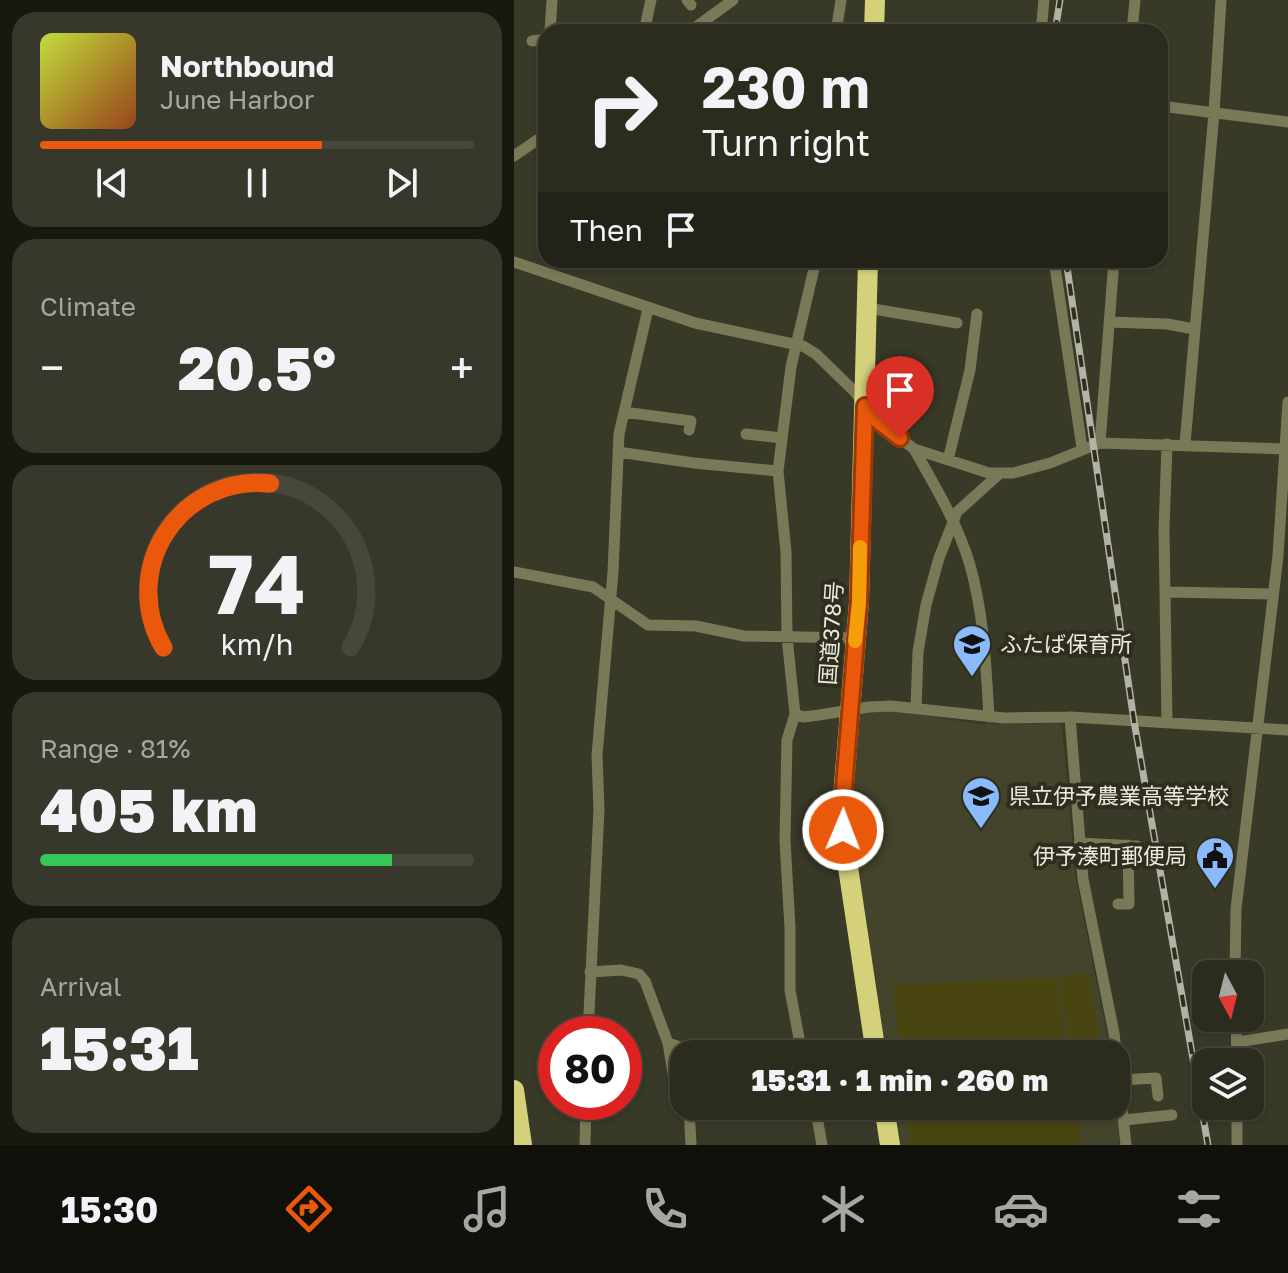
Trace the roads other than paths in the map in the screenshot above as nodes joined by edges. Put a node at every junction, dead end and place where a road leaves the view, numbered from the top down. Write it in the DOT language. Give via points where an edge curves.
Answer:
graph roads {
  1 [pos="552,0"];
  2 [pos="651,0"];
  3 [pos="733,0"];
  4 [pos="841,0"];
  5 [pos="875,0"];
  6 [pos="1044,0"];
  7 [pos="1135,0"];
  8 [pos="1221,0"];
  9 [pos="550,24"];
  10 [pos="646,24"];
  11 [pos="700,24"];
  12 [pos="837,24"];
  13 [pos="874,24"];
  14 [pos="1042,24"];
  15 [pos="1133,24"];
  16 [pos="538,40"];
  17 [pos="532,41"];
  18 [pos="1168,107"];
  19 [pos="1214,113"];
  20 [pos="1288,122"];
  21 [pos="538,140"];
  22 [pos="514,156"];
  23 [pos="514,262"];
  24 [pos="814,268"];
  25 [pos="868,268"];
  26 [pos="1055,268"];
  27 [pos="1113,268"];
  28 [pos="867,308"];
  29 [pos="648,309"];
  30 [pos="977,314"];
  31 [pos="1109,322"];
  32 [pos="957,323"];
  33 [pos="1194,329"];
  34 [pos="796,344"];
  35 [pos="1288,402"];
  36 [pos="865,406"];
  37 [pos="624,412"];
  38 [pos="689,430"];
  39 [pos="746,434"];
  40 [pos="782,438"];
  41 [pos="1287,441"];
  42 [pos="1100,443"];
  43 [pos="1167,444"];
  44 [pos="1185,444"];
  45 [pos="1082,448"];
  46 [pos="914,449"];
  47 [pos="618,452"];
  48 [pos="948,460"];
  49 [pos="778,471"];
  50 [pos="998,475"];
  51 [pos="1285,497"];
  52 [pos="953,521"];
  53 [pos="1283,556"];
  54 [pos="514,572"];
  55 [pos="1166,592"];
  56 [pos="1273,594"];
  57 [pos="610,599"];
  58 [pos="787,637"];
  59 [pos="855,638"];
  60 [pos="916,708"];
  61 [pos="850,710"];
  62 [pos="795,714"];
  63 [pos="989,717"];
  64 [pos="1070,717"];
  65 [pos="1167,721"];
  66 [pos="1257,728"];
  67 [pos="1288,730"];
  68 [pos="1079,843"];
  69 [pos="1118,904"];
  70 [pos="1235,960"];
  71 [pos="590,972"];
  72 [pos="589,1016"];
  73 [pos="1237,1032"];
  74 [pos="1288,1034"];
  75 [pos="799,1040"];
  76 [pos="874,1040"];
  77 [pos="1115,1040"];
  78 [pos="1237,1042"];
  79 [pos="668,1043"];
  80 [pos="1237,1048"];
  81 [pos="670,1055"];
  82 [pos="1130,1079"];
  83 [pos="514,1090"];
  84 [pos="1158,1096"];
  85 [pos="1172,1115"];
  86 [pos="1130,1119"];
  87 [pos="586,1120"];
  88 [pos="690,1120"];
  89 [pos="818,1120"];
  90 [pos="886,1120"];
  91 [pos="1124,1120"];
  92 [pos="1237,1120"];
  93 [pos="522,1145"];
  94 [pos="585,1145"];
  95 [pos="691,1145"];
  96 [pos="822,1145"];
  97 [pos="890,1145"];
  98 [pos="1126,1145"];
  99 [pos="1237,1145"];
  1 -- 9 [label="street"];
  2 -- 10 [label="street"];
  3 -- 11 [label="street"];
  4 -- 12 [label="street"];
  5 -- 13 [label="highway"];
  6 -- 14 [label="street"];
  7 -- 15 [label="street"];
  8 -- 19 [label="street"];
  16 -- 17 [label="street"];
  18 -- 19 [label="street"];
  19 -- 20 [label="street"];
  19 -- 33 [label="street"];
  21 -- 22 [label="street"];
  23 -- 29 [label="street"];
  24 -- 34 [label="street"];
  25 -- 28 [label="highway, 国道378号"];
  26 -- 45 [label="street"];
  27 -- 31 [label="street"];
  28 -- 32 [label="street"];
  28 -- 36 [label="highway, 国道378号"];
  29 -- 34 [label="street"];
  29 -- 37 [label="street"];
  30 -- 48 [label="street" via="970,370"];
  31 -- 33 [label="street"];
  31 -- 42 [label="street"];
  33 -- 44 [label="street"];
  34 -- 36 [label="street" via="816,354"];
  34 -- 40 [label="street"];
  35 -- 41 [label="street"];
  36 -- 46 [label="street"];
  36 -- 59 [label="highway, 国道378号"];
  37 -- 38 [label="street" via="691,421"];
  37 -- 47 [label="street"];
  39 -- 40 [label="street"];
  40 -- 49 [label="street"];
  41 -- 44 [label="street"];
  41 -- 51 [label="street"];
  42 -- 43 [label="street"];
  42 -- 45 [label="street"];
  43 -- 44 [label="street"];
  43 -- 55 [label="street"];
  45 -- 50 [label="street" via="1050,463"];
  46 -- 48 [label="street"];
  46 -- 52 [label="street"];
  47 -- 49 [label="street"];
  47 -- 57 [label="street"];
  48 -- 50 [label="street"];
  49 -- 58 [label="street" via="787,561"];
  50 -- 52 [label="street"];
  51 -- 53 [label="street"];
  52 -- 60 [label="street" via="926,605"];
  52 -- 63 [label="street" via="978,600"];
  53 -- 56 [label="street"];
  54 -- 57 [label="street" via="593,587"];
  55 -- 56 [label="street"];
  55 -- 65 [label="street"];
  56 -- 66 [label="street"];
  57 -- 58 [label="street" via="648,625"];
  57 -- 71 [label="street" via="597,755"];
  58 -- 59 [label="street"];
  58 -- 62 [label="street"];
  59 -- 61 [label="highway, 国道378号"];
  60 -- 61 [label="street"];
  60 -- 63 [label="street"];
  61 -- 62 [label="street"];
  61 -- 76 [label="highway, 国道378号" via="843,830"];
  62 -- 75 [label="street" via="787,740 785,841 790,990"];
  63 -- 64 [label="street"];
  64 -- 65 [label="street"];
  64 -- 68 [label="street"];
  65 -- 66 [label="street"];
  66 -- 67 [label="street"];
  66 -- 70 [label="street"];
  68 -- 69 [label="street" via="1133,845 1129,904"];
  68 -- 77 [label="street"];
  71 -- 72 [label="street"];
  71 -- 79 [label="street" via="639,974"];
  73 -- 78 [label="street"];
  74 -- 78 [label="street"];
  78 -- 80 [label="street"];
  79 -- 81 [label="street"];
  82 -- 84 [label="street" via="1156,1078"];
  83 -- 93 [label="highway"];
  85 -- 86 [label="street"];
  87 -- 94 [label="street"];
  88 -- 95 [label="street"];
  89 -- 96 [label="street"];
  90 -- 97 [label="highway"];
  91 -- 98 [label="street"];
  92 -- 99 [label="street"];
}
